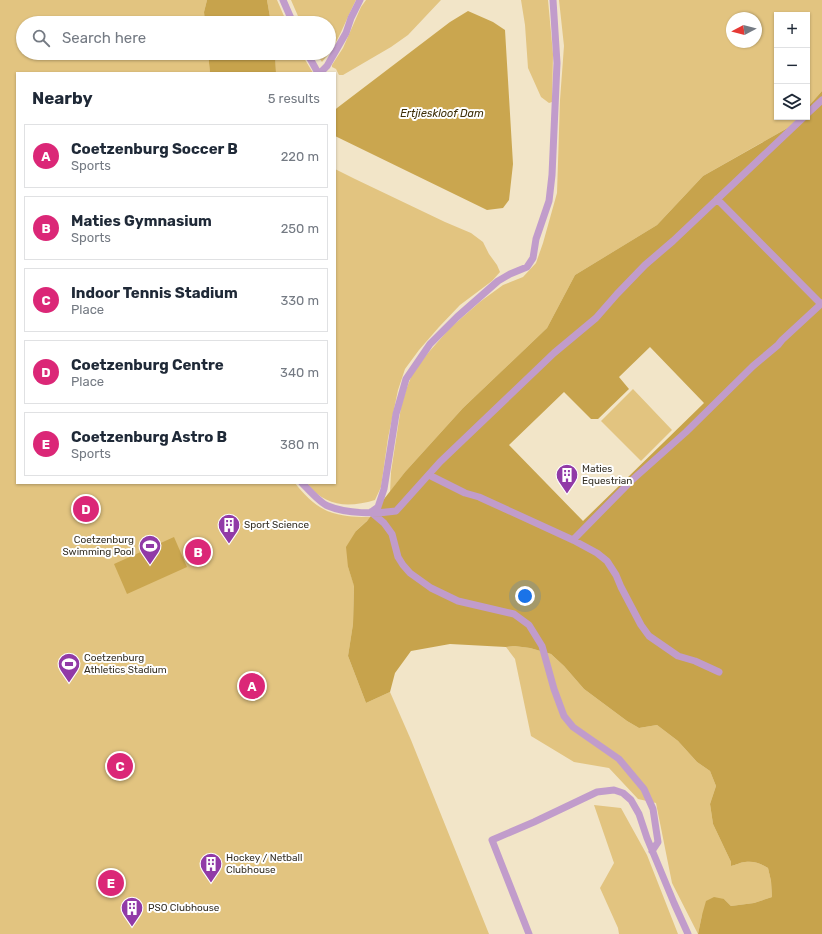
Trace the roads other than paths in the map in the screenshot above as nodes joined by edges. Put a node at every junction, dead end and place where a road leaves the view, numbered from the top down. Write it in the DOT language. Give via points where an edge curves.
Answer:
graph roads {
  1 [pos="283,0"];
  2 [pos="360,0"];
  3 [pos="553,0"];
  4 [pos="290,16"];
  5 [pos="336,50"];
  6 [pos="311,60"];
  7 [pos="330,60"];
  8 [pos="318,72"];
  9 [pos="320,72"];
  10 [pos="822,100"];
  11 [pos="810,111"];
  12 [pos="801,120"];
  13 [pos="717,199"];
  14 [pos="821,304"];
  15 [pos="429,475"];
  16 [pos="303,484"];
  17 [pos="370,512"];
  18 [pos="573,540"];
  19 [pos="719,672"];
  20 [pos="652,851"];
  21 [pos="689,933"];
  22 [pos="528,934"];
  1 -- 4 [label="street"];
  2 -- 5 [label="street"];
  3 -- 17 [label="street" via="558,63 552,175 549,201 533,258 527,267 498,281 457,317 430,344 406,379 396,414 384,489 378,507"];
  6 -- 8 [label="street"];
  7 -- 9 [label="street"];
  10 -- 11 [label="street"];
  12 -- 13 [label="street"];
  13 -- 14 [label="street"];
  13 -- 15 [label="street" via="645,265 596,318 554,353"];
  14 -- 18 [label="street" via="631,481"];
  15 -- 17 [label="street" via="396,511"];
  15 -- 18 [label="street"];
  16 -- 17 [label="street" via="326,506"];
  17 -- 20 [label="street" via="384,523 392,534 403,565 431,588 458,601 514,614 529,625 542,646 564,716 573,728 620,760 644,789 656,825 658,842"];
  18 -- 19 [label="street" via="607,561 649,636 678,656"];
  20 -- 21 [label="street"];
  20 -- 22 [label="street" via="639,814 631,800 614,790 597,792 492,840"];
}
